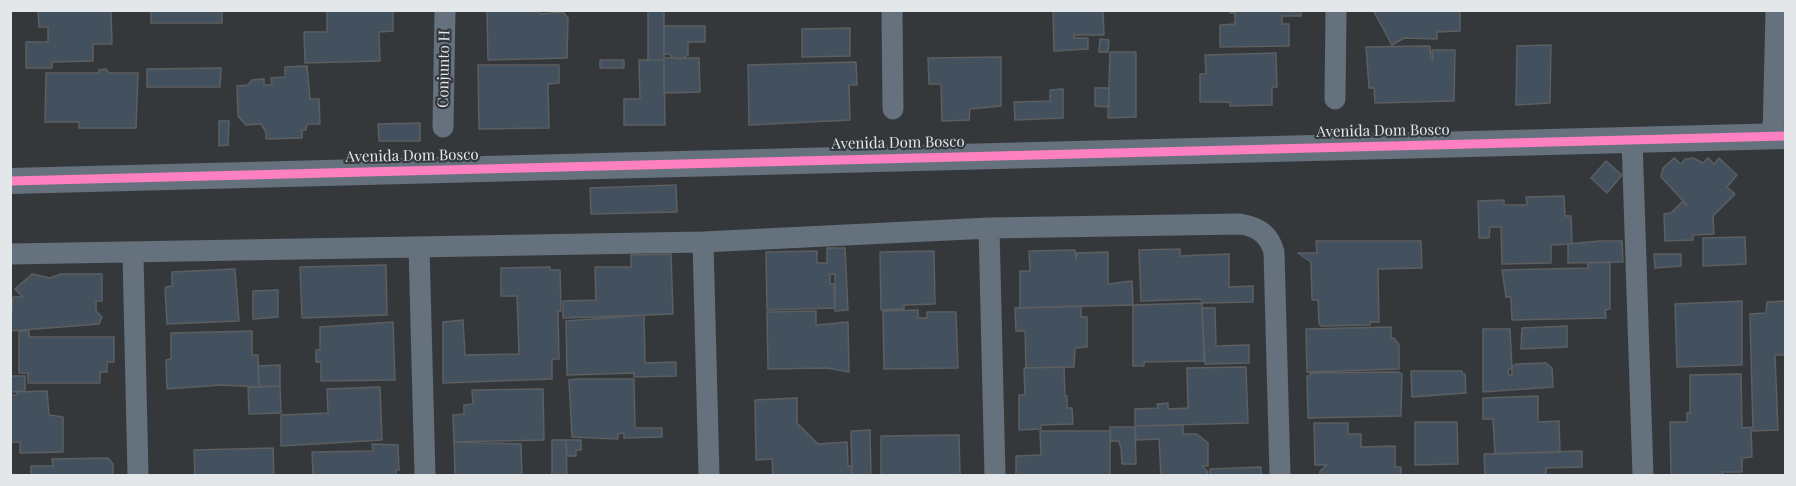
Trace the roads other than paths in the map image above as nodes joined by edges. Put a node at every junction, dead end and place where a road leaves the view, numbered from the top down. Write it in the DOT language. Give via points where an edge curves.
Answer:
graph roads {
  1 [pos="445,10"];
  2 [pos="892,10"];
  3 [pos="1336,10"];
  4 [pos="1776,10"];
  5 [pos="1335,99"];
  6 [pos="893,109"];
  7 [pos="442,127"];
  8 [pos="1779,136"];
  9 [pos="1632,139"];
  10 [pos="10,181"];
  11 [pos="989,228"];
  12 [pos="703,242"];
  13 [pos="419,247"];
  14 [pos="10,254"];
  15 [pos="133,254"];
  16 [pos="138,476"];
  17 [pos="425,476"];
  18 [pos="709,476"];
  19 [pos="995,476"];
  20 [pos="1280,476"];
  21 [pos="1644,476"];
  1 -- 7 [label="street, Conjunto H"];
  2 -- 6 [label="street"];
  3 -- 5 [label="street"];
  4 -- 8 [label="street"];
  8 -- 9 [label="street, Avenida Dom Bosco"];
  9 -- 10 [label="street, Avenida Dom Bosco"];
  9 -- 21 [label="street"];
  11 -- 12 [label="street"];
  11 -- 19 [label="street"];
  11 -- 20 [label="street" via="1240,224 1263,232 1274,252"];
  12 -- 13 [label="street"];
  12 -- 18 [label="street"];
  13 -- 15 [label="street"];
  13 -- 17 [label="street"];
  14 -- 15 [label="street"];
  15 -- 16 [label="street"];
}
